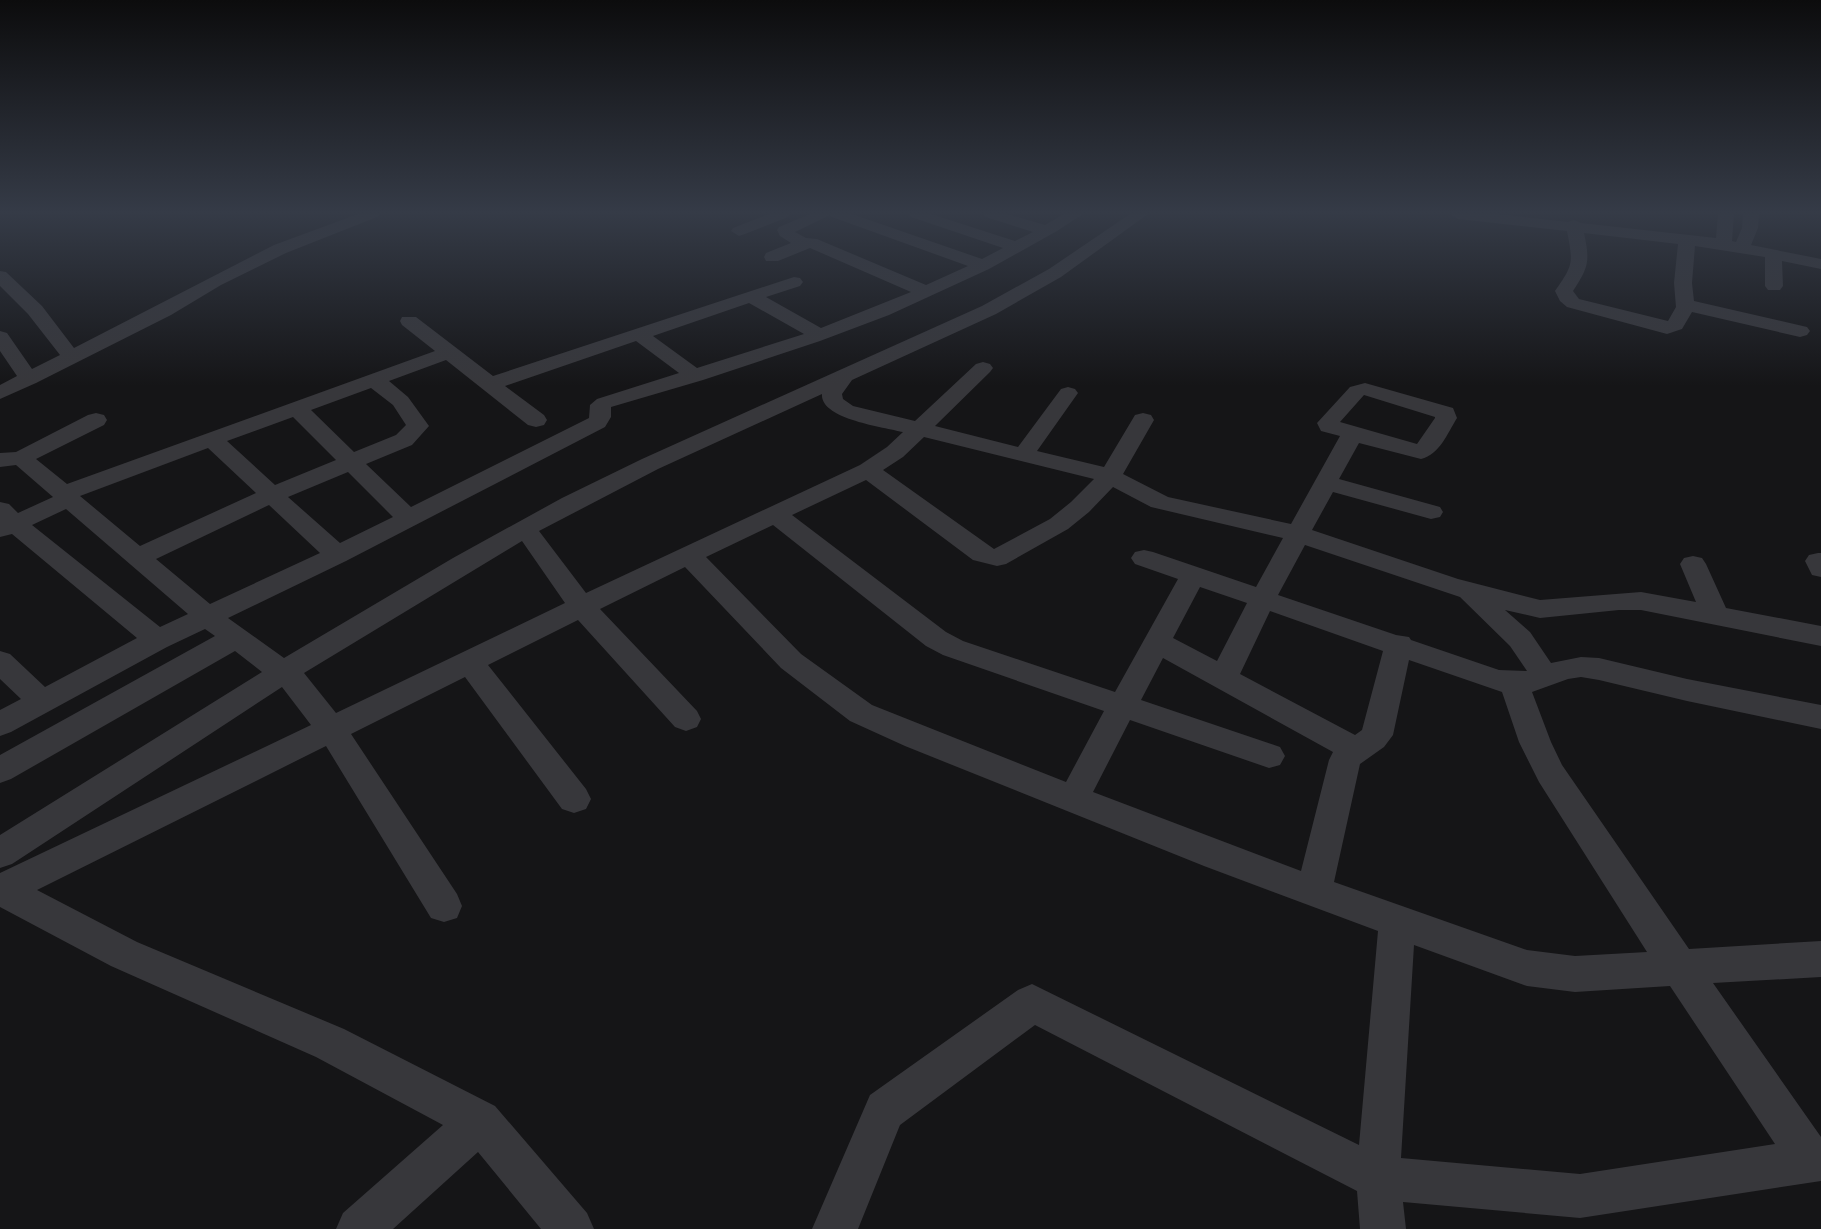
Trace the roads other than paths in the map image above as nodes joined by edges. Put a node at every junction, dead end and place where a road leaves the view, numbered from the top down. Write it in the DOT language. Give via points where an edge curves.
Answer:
graph roads {
  1 [pos="235,271"];
  2 [pos="889,271"];
  3 [pos="971,271"];
  4 [pos="1055,271"];
  5 [pos="1578,271"];
  6 [pos="1684,271"];
  7 [pos="1774,271"];
  8 [pos="0,276"];
  9 [pos="794,282"];
  10 [pos="929,283"];
  11 [pos="1774,286"];
  12 [pos="750,296"];
  13 [pos="1685,307"];
  14 [pos="409,320"];
  15 [pos="1800,331"];
  16 [pos="638,334"];
  17 [pos="818,334"];
  18 [pos="0,337"];
  19 [pos="449,352"];
  20 [pos="71,357"];
  21 [pos="983,368"];
  22 [pos="844,375"];
  23 [pos="696,376"];
  24 [pos="29,379"];
  25 [pos="374,380"];
  26 [pos="490,384"];
  27 [pos="0,393"];
  28 [pos="1068,393"];
  29 [pos="296,408"];
  30 [pos="96,420"];
  31 [pos="536,420"];
  32 [pos="1143,420"];
  33 [pos="920,429"];
  34 [pos="1351,434"];
  35 [pos="210,439"];
  36 [pos="1024,454"];
  37 [pos="10,459"];
  38 [pos="351,461"];
  39 [pos="868,470"];
  40 [pos="1110,476"];
  41 [pos="1327,483"];
  42 [pos="272,495"];
  43 [pos="66,496"];
  44 [pos="1431,512"];
  45 [pos="775,514"];
  46 [pos="408,518"];
  47 [pos="5,521"];
  48 [pos="1298,534"];
  49 [pos="532,537"];
  50 [pos="337,555"];
  51 [pos="689,555"];
  52 [pos="138,558"];
  53 [pos="1144,558"];
  54 [pos="1821,562"];
  55 [pos="1693,564"];
  56 [pos="1821,569"];
  57 [pos="1193,575"];
  58 [pos="1468,591"];
  59 [pos="1263,598"];
  60 [pos="582,607"];
  61 [pos="207,616"];
  62 [pos="1716,616"];
  63 [pos="1821,636"];
  64 [pos="237,637"];
  65 [pos="157,640"];
  66 [pos="1157,642"];
  67 [pos="1399,644"];
  68 [pos="0,661"];
  69 [pos="470,662"];
  70 [pos="284,672"];
  71 [pos="1224,678"];
  72 [pos="1530,680"];
  73 [pos="41,702"];
  74 [pos="1123,706"];
  75 [pos="1821,717"];
  76 [pos="686,719"];
  77 [pos="0,724"];
  78 [pos="332,730"];
  79 [pos="1354,749"];
  80 [pos="1269,756"];
  81 [pos="0,770"];
  82 [pos="574,799"];
  83 [pos="1072,799"];
  84 [pos="1,878"];
  85 [pos="1314,891"];
  86 [pos="444,906"];
  87 [pos="1397,922"];
  88 [pos="1821,958"];
  89 [pos="1679,967"];
  90 [pos="480,1121"];
  91 [pos="1816,1159"];
  92 [pos="1378,1178"];
  93 [pos="359,1229"];
  94 [pos="571,1229"];
  95 [pos="835,1229"];
  96 [pos="1383,1229"];
  1 -- 20 [label="street"];
  2 -- 10 [label="street"];
  3 -- 10 [label="street" via="950,282"];
  4 -- 22 [label="street" via="989,310"];
  5 -- 13 [label="street" via="1564,290 1573,303 1667,328 1675,325"];
  6 -- 13 [label="street"];
  7 -- 11 [label="street"];
  8 -- 20 [label="street" via="35,310"];
  9 -- 12 [label="street"];
  10 -- 17 [label="street" via="881,312"];
  12 -- 16 [label="street"];
  12 -- 17 [label="street"];
  13 -- 15 [label="street"];
  14 -- 19 [label="street"];
  16 -- 23 [label="street"];
  16 -- 26 [label="street"];
  17 -- 23 [label="street"];
  18 -- 24 [label="street"];
  19 -- 25 [label="street"];
  19 -- 26 [label="street"];
  20 -- 24 [label="street"];
  21 -- 33 [label="street"];
  22 -- 33 [label="street" via="832,394 832,401 837,406"];
  22 -- 70 [label="street" via="571,503 462,564"];
  23 -- 46 [label="street" via="604,403 597,422"];
  24 -- 27 [label="street"];
  25 -- 29 [label="street"];
  25 -- 38 [label="street" via="401,401 418,426 404,440"];
  26 -- 31 [label="street"];
  28 -- 36 [label="street"];
  29 -- 35 [label="street"];
  29 -- 38 [label="street"];
  30 -- 37 [label="street"];
  32 -- 40 [label="street"];
  33 -- 36 [label="street"];
  33 -- 39 [label="street" via="896,452"];
  34 -- 34 [label="street" via="1421,452 1446,418 1445,413 1361,389 1328,422 1332,428"];
  34 -- 41 [label="street"];
  35 -- 42 [label="street"];
  35 -- 43 [label="street"];
  36 -- 40 [label="street"];
  37 -- 43 [label="street"];
  38 -- 42 [label="street"];
  38 -- 46 [label="street"];
  39 -- 40 [label="street" via="982,554 997,558 1059,524"];
  39 -- 45 [label="street"];
  40 -- 48 [label="street" via="1160,502"];
  41 -- 44 [label="street"];
  41 -- 48 [label="street"];
  42 -- 50 [label="street"];
  42 -- 52 [label="street"];
  43 -- 47 [label="street"];
  43 -- 52 [label="street"];
  45 -- 51 [label="street"];
  45 -- 74 [label="street" via="936,640"];
  46 -- 50 [label="street"];
  47 -- 65 [label="street"];
  48 -- 58 [label="street"];
  48 -- 59 [label="street"];
  49 -- 60 [label="street"];
  50 -- 61 [label="street"];
  51 -- 60 [label="street"];
  51 -- 83 [label="street" via="791,661 861,713"];
  52 -- 61 [label="street"];
  53 -- 57 [label="street"];
  54 -- 56 [label="street" via="1818,562"];
  55 -- 62 [label="street"];
  57 -- 59 [label="street"];
  57 -- 66 [label="street"];
  58 -- 62 [label="street" via="1540,609 1632,600"];
  58 -- 72 [label="street" via="1520,639"];
  59 -- 67 [label="street"];
  59 -- 71 [label="street"];
  60 -- 69 [label="street"];
  60 -- 76 [label="street"];
  61 -- 64 [label="street"];
  61 -- 65 [label="street"];
  62 -- 63 [label="street"];
  64 -- 70 [label="street"];
  64 -- 81 [label="street"];
  65 -- 73 [label="street"];
  66 -- 71 [label="street"];
  66 -- 74 [label="street"];
  67 -- 72 [label="street" via="1497,680"];
  67 -- 79 [label="street" via="1377,735"];
  68 -- 73 [label="street"];
  69 -- 78 [label="street"];
  69 -- 82 [label="street"];
  70 -- 78 [label="street"];
  70 -- 84 [label="street"];
  71 -- 79 [label="street"];
  72 -- 75 [label="street" via="1573,668 1599,669"];
  72 -- 89 [label="street" via="1535,742 1550,773"];
  73 -- 77 [label="street"];
  74 -- 80 [label="street"];
  74 -- 83 [label="street"];
  78 -- 84 [label="street"];
  78 -- 86 [label="street"];
  79 -- 85 [label="street" via="1345,760"];
  83 -- 85 [label="street"];
  84 -- 90 [label="street" via="124,954 330,1043"];
  85 -- 87 [label="street"];
  87 -- 89 [label="street" via="1527,968 1575,974"];
  87 -- 92 [label="street"];
  88 -- 89 [label="street"];
  89 -- 91 [label="street"];
  90 -- 93 [label="street"];
  90 -- 94 [label="street"];
  91 -- 92 [label="street" via="1580,1196"];
  92 -- 95 [label="street" via="1032,1003 885,1110"];
  92 -- 96 [label="street"];
}
